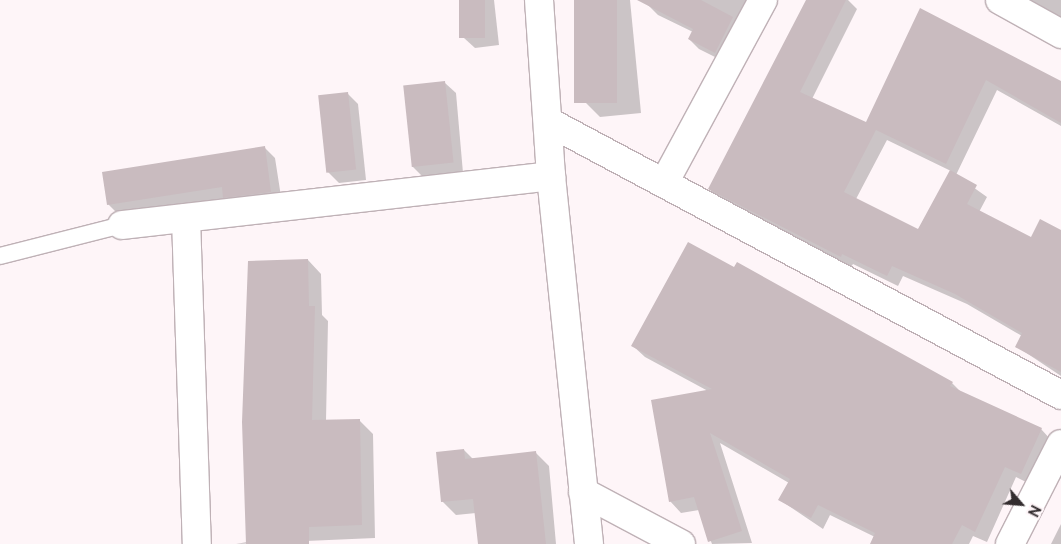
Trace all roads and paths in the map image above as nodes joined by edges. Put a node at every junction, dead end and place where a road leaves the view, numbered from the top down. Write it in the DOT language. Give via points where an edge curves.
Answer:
graph roads {
  1 [pos="539,0"];
  2 [pos="763,0"];
  3 [pos="1000,0"];
  4 [pos="1061,34"];
  5 [pos="549,122"];
  6 [pos="551,176"];
  7 [pos="664,183"];
  8 [pos="186,218"];
  9 [pos="122,225"];
  10 [pos="0,256"];
  11 [pos="1061,395"];
  12 [pos="1061,444"];
  13 [pos="583,492"];
  14 [pos="198,544"];
  15 [pos="589,544"];
  16 [pos="680,544"];
  17 [pos="1010,544"];
  1 -- 5 [label="street"];
  2 -- 7 [label="street"];
  3 -- 4 [label="street"];
  5 -- 6 [label="street"];
  5 -- 7 [label="street"];
  6 -- 8 [label="street"];
  6 -- 13 [label="street"];
  7 -- 11 [label="street"];
  8 -- 9 [label="street"];
  8 -- 14 [label="street"];
  9 -- 10 [label="lane"];
  12 -- 17 [label="street"];
  13 -- 15 [label="street"];
  13 -- 16 [label="street"];
}
